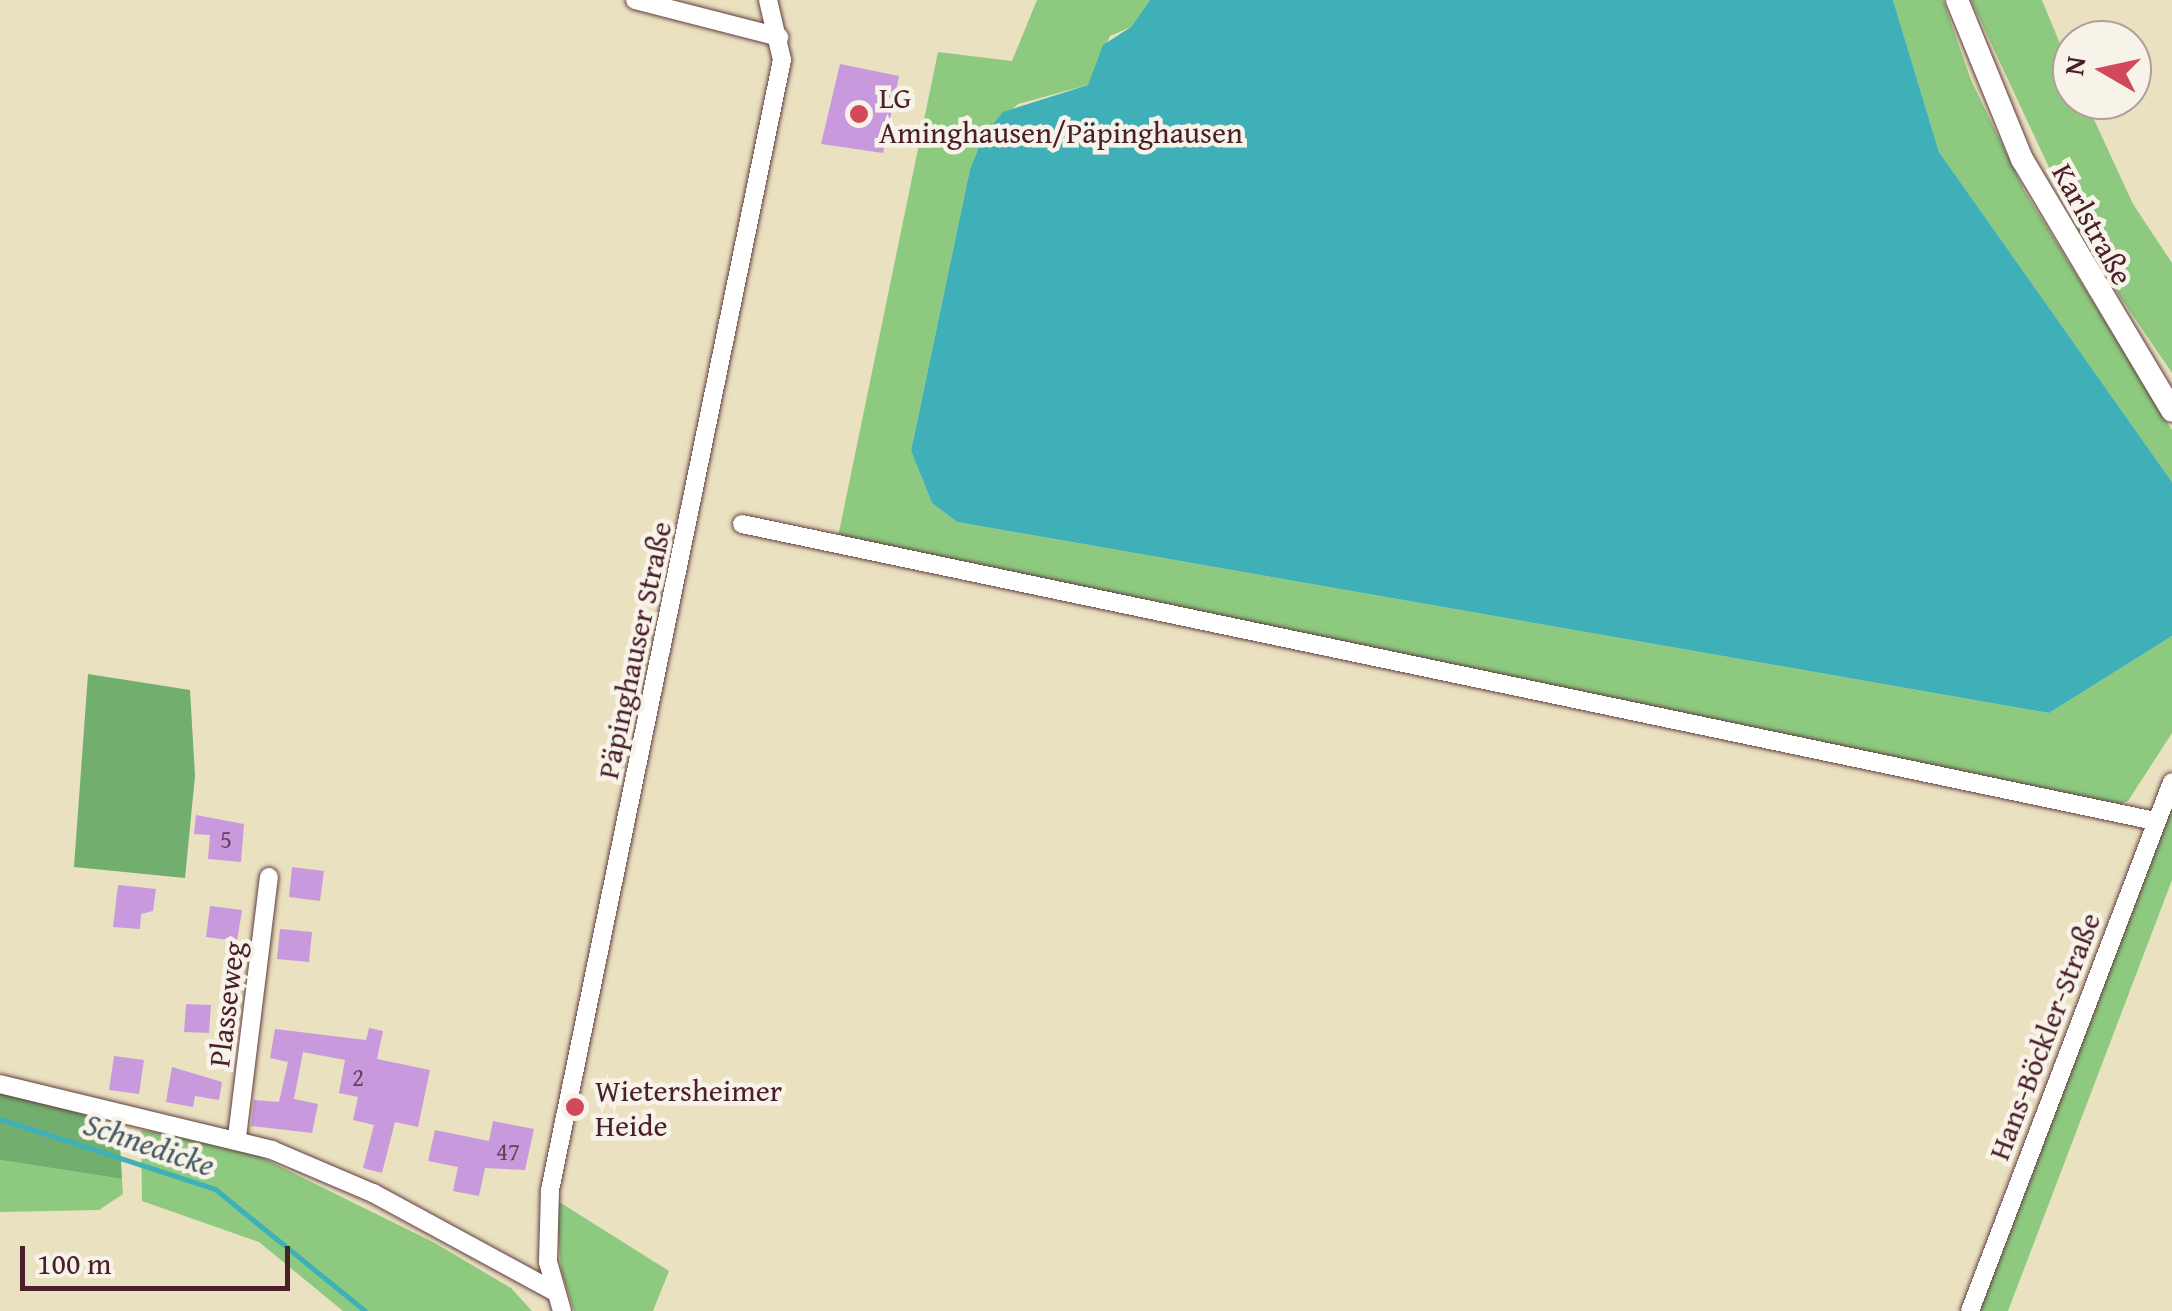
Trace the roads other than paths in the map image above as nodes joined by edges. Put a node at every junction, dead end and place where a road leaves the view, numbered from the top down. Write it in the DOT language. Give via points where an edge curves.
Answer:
graph roads {
  1 [pos="635,0"];
  2 [pos="768,0"];
  3 [pos="1956,0"];
  4 [pos="780,37"];
  5 [pos="2172,412"];
  6 [pos="742,524"];
  7 [pos="2172,782"];
  8 [pos="2154,821"];
  9 [pos="268,877"];
  10 [pos="0,1084"];
  11 [pos="237,1137"];
  12 [pos="555,1292"];
  13 [pos="562,1311"];
  14 [pos="1970,1311"];
  1 -- 4 [label="street"];
  2 -- 4 [label="street, Päpinghauser Straße"];
  3 -- 5 [label="street, Karlstraße" via="2022,159"];
  4 -- 12 [label="street, Päpinghauser Straße" via="782,60 718,382 556,1154 546,1226"];
  6 -- 8 [label="street"];
  7 -- 8 [label="street, Hans-Böckler-Straße"];
  8 -- 14 [label="street, Hans-Böckler-Straße"];
  9 -- 11 [label="street, Plasseweg"];
  10 -- 11 [label="street"];
  11 -- 12 [label="street" via="373,1193"];
  12 -- 13 [label="street, Päpinghauser Straße"];
}
